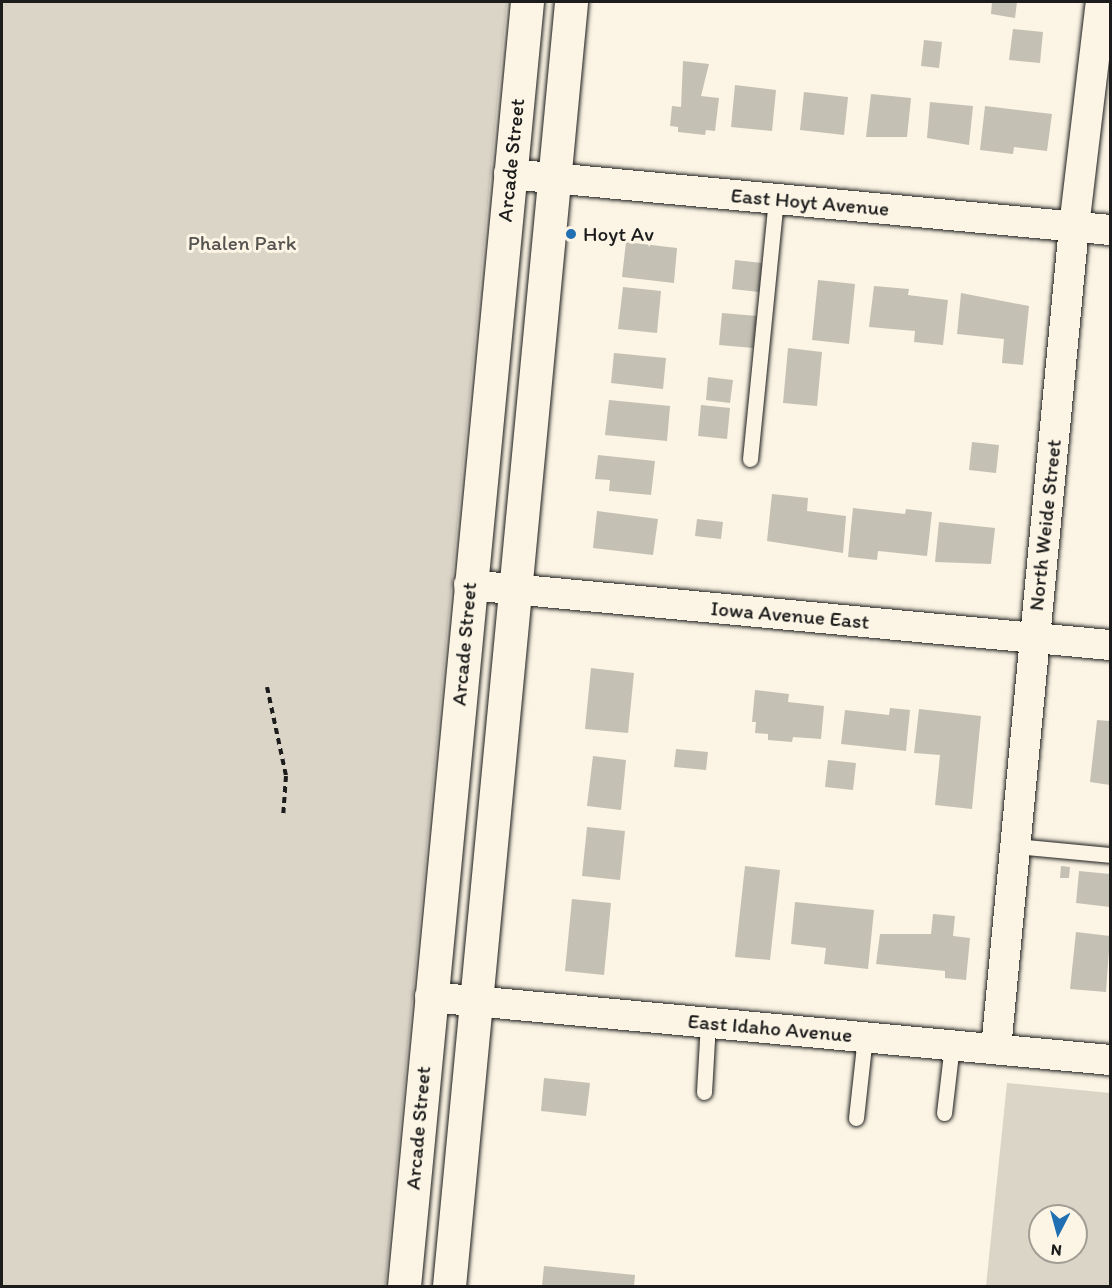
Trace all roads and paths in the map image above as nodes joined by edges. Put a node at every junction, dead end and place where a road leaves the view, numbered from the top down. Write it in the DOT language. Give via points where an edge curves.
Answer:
graph roads {
  1 [pos="527,2"];
  2 [pos="571,2"];
  3 [pos="1101,2"];
  4 [pos="509,174"];
  5 [pos="554,178"];
  6 [pos="776,198"];
  7 [pos="1074,226"];
  8 [pos="1110,230"];
  9 [pos="750,459"];
  10 [pos="469,585"];
  11 [pos="518,589"];
  12 [pos="1034,638"];
  13 [pos="1110,645"];
  14 [pos="267,687"];
  15 [pos="283,818"];
  16 [pos="1015,846"];
  17 [pos="1110,855"];
  18 [pos="430,997"];
  19 [pos="478,1001"];
  20 [pos="708,1023"];
  21 [pos="865,1037"];
  22 [pos="952,1045"];
  23 [pos="996,1049"];
  24 [pos="1110,1060"];
  25 [pos="705,1092"];
  26 [pos="945,1113"];
  27 [pos="856,1118"];
  28 [pos="404,1287"];
  29 [pos="449,1287"];
  1 -- 4 [label="main road, Arcade Street"];
  2 -- 5 [label="main road"];
  3 -- 7 [label="street, North Weide Street"];
  4 -- 5 [label="street, East Hoyt Avenue"];
  4 -- 10 [label="main road, Arcade Street"];
  5 -- 6 [label="street, East Hoyt Avenue"];
  5 -- 11 [label="main road"];
  6 -- 7 [label="street, East Hoyt Avenue"];
  6 -- 9 [label="lane"];
  7 -- 8 [label="street, East Hoyt Avenue"];
  7 -- 12 [label="street, North Weide Street"];
  10 -- 11 [label="street, Iowa Avenue East"];
  10 -- 18 [label="main road, Arcade Street"];
  11 -- 12 [label="street, Iowa Avenue East"];
  11 -- 19 [label="main road"];
  12 -- 13 [label="street, Iowa Avenue East"];
  12 -- 16 [label="street, North Weide Street"];
  14 -- 15 [label="path" via="286,776"];
  16 -- 17 [label="lane"];
  16 -- 23 [label="street, North Weide Street"];
  18 -- 19 [label="street, East Idaho Avenue"];
  18 -- 28 [label="main road, Arcade Street"];
  19 -- 20 [label="street, East Idaho Avenue"];
  19 -- 29 [label="main road"];
  20 -- 21 [label="street, East Idaho Avenue"];
  20 -- 25 [label="lane"];
  21 -- 22 [label="street, East Idaho Avenue"];
  21 -- 27 [label="lane"];
  22 -- 23 [label="street, East Idaho Avenue"];
  22 -- 26 [label="lane"];
  23 -- 24 [label="street, East Idaho Avenue"];
}
